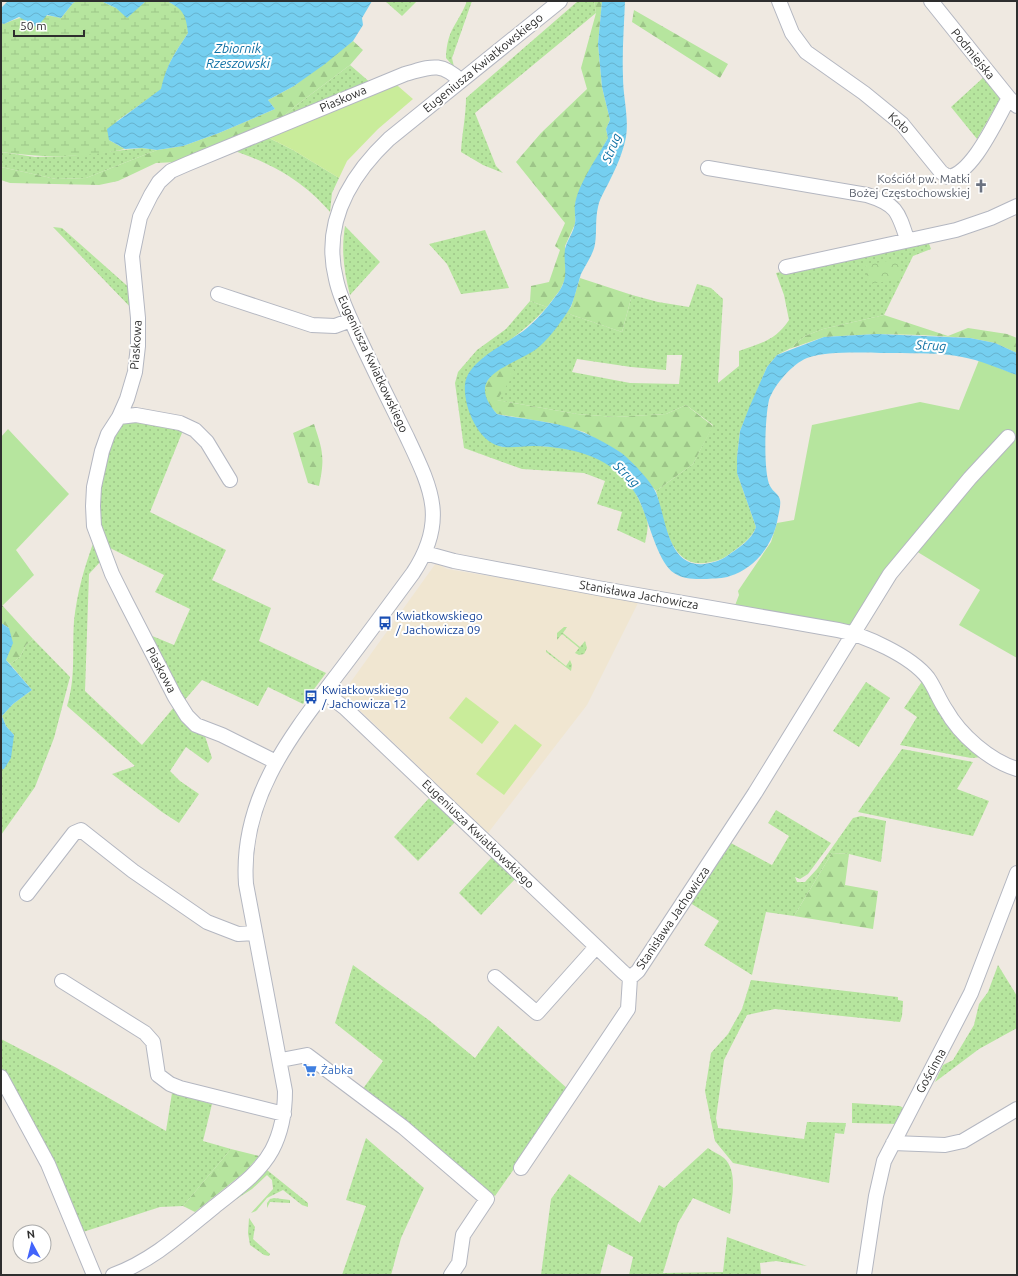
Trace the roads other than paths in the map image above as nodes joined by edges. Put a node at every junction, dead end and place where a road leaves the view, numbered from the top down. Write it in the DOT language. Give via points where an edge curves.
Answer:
graph roads {
  1 [pos="560,1"];
  2 [pos="779,1"];
  3 [pos="931,1"];
  4 [pos="461,81"];
  5 [pos="1013,102"];
  6 [pos="708,168"];
  7 [pos="1017,206"];
  8 [pos="907,240"];
  9 [pos="786,267"];
  10 [pos="218,294"];
  11 [pos="352,320"];
  12 [pos="119,418"];
  13 [pos="1008,437"];
  14 [pos="230,480"];
  15 [pos="425,553"];
  16 [pos="854,633"];
  17 [pos="324,692"];
  18 [pos="276,762"];
  19 [pos="1017,769"];
  20 [pos="1017,873"];
  21 [pos="27,894"];
  22 [pos="255,933"];
  23 [pos="596,947"];
  24 [pos="495,976"];
  25 [pos="630,978"];
  26 [pos="62,981"];
  27 [pos="281,1060"];
  28 [pos="1,1077"];
  29 [pos="1017,1110"];
  30 [pos="284,1114"];
  31 [pos="893,1143"];
  32 [pos="521,1168"];
  33 [pos="94,1275"];
  34 [pos="113,1275"];
  35 [pos="451,1275"];
  36 [pos="864,1275"];
  1 -- 4 [label="street, Eugeniusza Kwiatkowskiego"];
  2 -- 5 [label="street, Koło" via="792,33 806,52 902,124 941,172 948,177 956,174 979,152"];
  3 -- 5 [label="street, Podmiejska"];
  4 -- 11 [label="street, Eugeniusza Kwiatkowskiego" via="372,155 346,192 336,223 332,248 336,280"];
  4 -- 12 [label="street, Piaskowa" via="450,70 444,68 427,68 405,74 171,171 150,195 140,217 134,241 133,270 138,346 135,372"];
  6 -- 8 [label="street" via="867,195 885,201 896,210"];
  7 -- 8 [label="street" via="956,230"];
  8 -- 9 [label="street"];
  10 -- 11 [label="street" via="312,325 335,326"];
  11 -- 15 [label="street, Eugeniusza Kwiatkowskiego" via="427,480 433,504 433,519"];
  12 -- 14 [label="street" via="136,415 180,423 196,430 207,442"];
  12 -- 18 [label="street, Piaskowa" via="108,434 102,451 95,481 93,506 94,526 112,574 175,696 188,716 196,725"];
  13 -- 16 [label="street" via="970,478 890,574"];
  15 -- 16 [label="street, Stanisława Jachowicza" via="603,590"];
  15 -- 17 [label="street, Eugeniusza Kwiatkowskiego" via="413,573"];
  16 -- 19 [label="street, Stanisława Jachowicza" via="865,636 922,672 950,717 976,745 1000,763"];
  16 -- 25 [label="street, Stanisława Jachowicza" via="707,868 638,971"];
  17 -- 18 [label="street, Eugeniusza Kwiatkowskiego"];
  17 -- 23 [label="street, Eugeniusza Kwiatkowskiego" via="369,731"];
  18 -- 22 [label="street, Eugeniusza Kwiatkowskiego" via="260,798 247,843 246,884"];
  20 -- 31 [label="street, Gościnna" via="971,993"];
  21 -- 22 [label="street" via="74,833 81,830 133,871 207,922 238,934"];
  22 -- 27 [label="street, Eugeniusza Kwiatkowskiego"];
  23 -- 24 [label="street" via="537,1013"];
  23 -- 25 [label="street, Eugeniusza Kwiatkowskiego"];
  25 -- 32 [label="street" via="628,1009"];
  26 -- 30 [label="street" via="145,1033 152,1042 158,1075 170,1084"];
  27 -- 30 [label="street, Eugeniusza Kwiatkowskiego" via="285,1091"];
  27 -- 35 [label="street" via="307,1055 402,1127 487,1198 463,1235 460,1258"];
  28 -- 33 [label="street" via="48,1164"];
  29 -- 31 [label="street" via="957,1142 929,1146"];
  30 -- 34 [label="street, Eugeniusza Kwiatkowskiego" via="278,1138 271,1151 246,1181 159,1252"];
  31 -- 36 [label="street, Gościnna" via="880,1173"];
}
